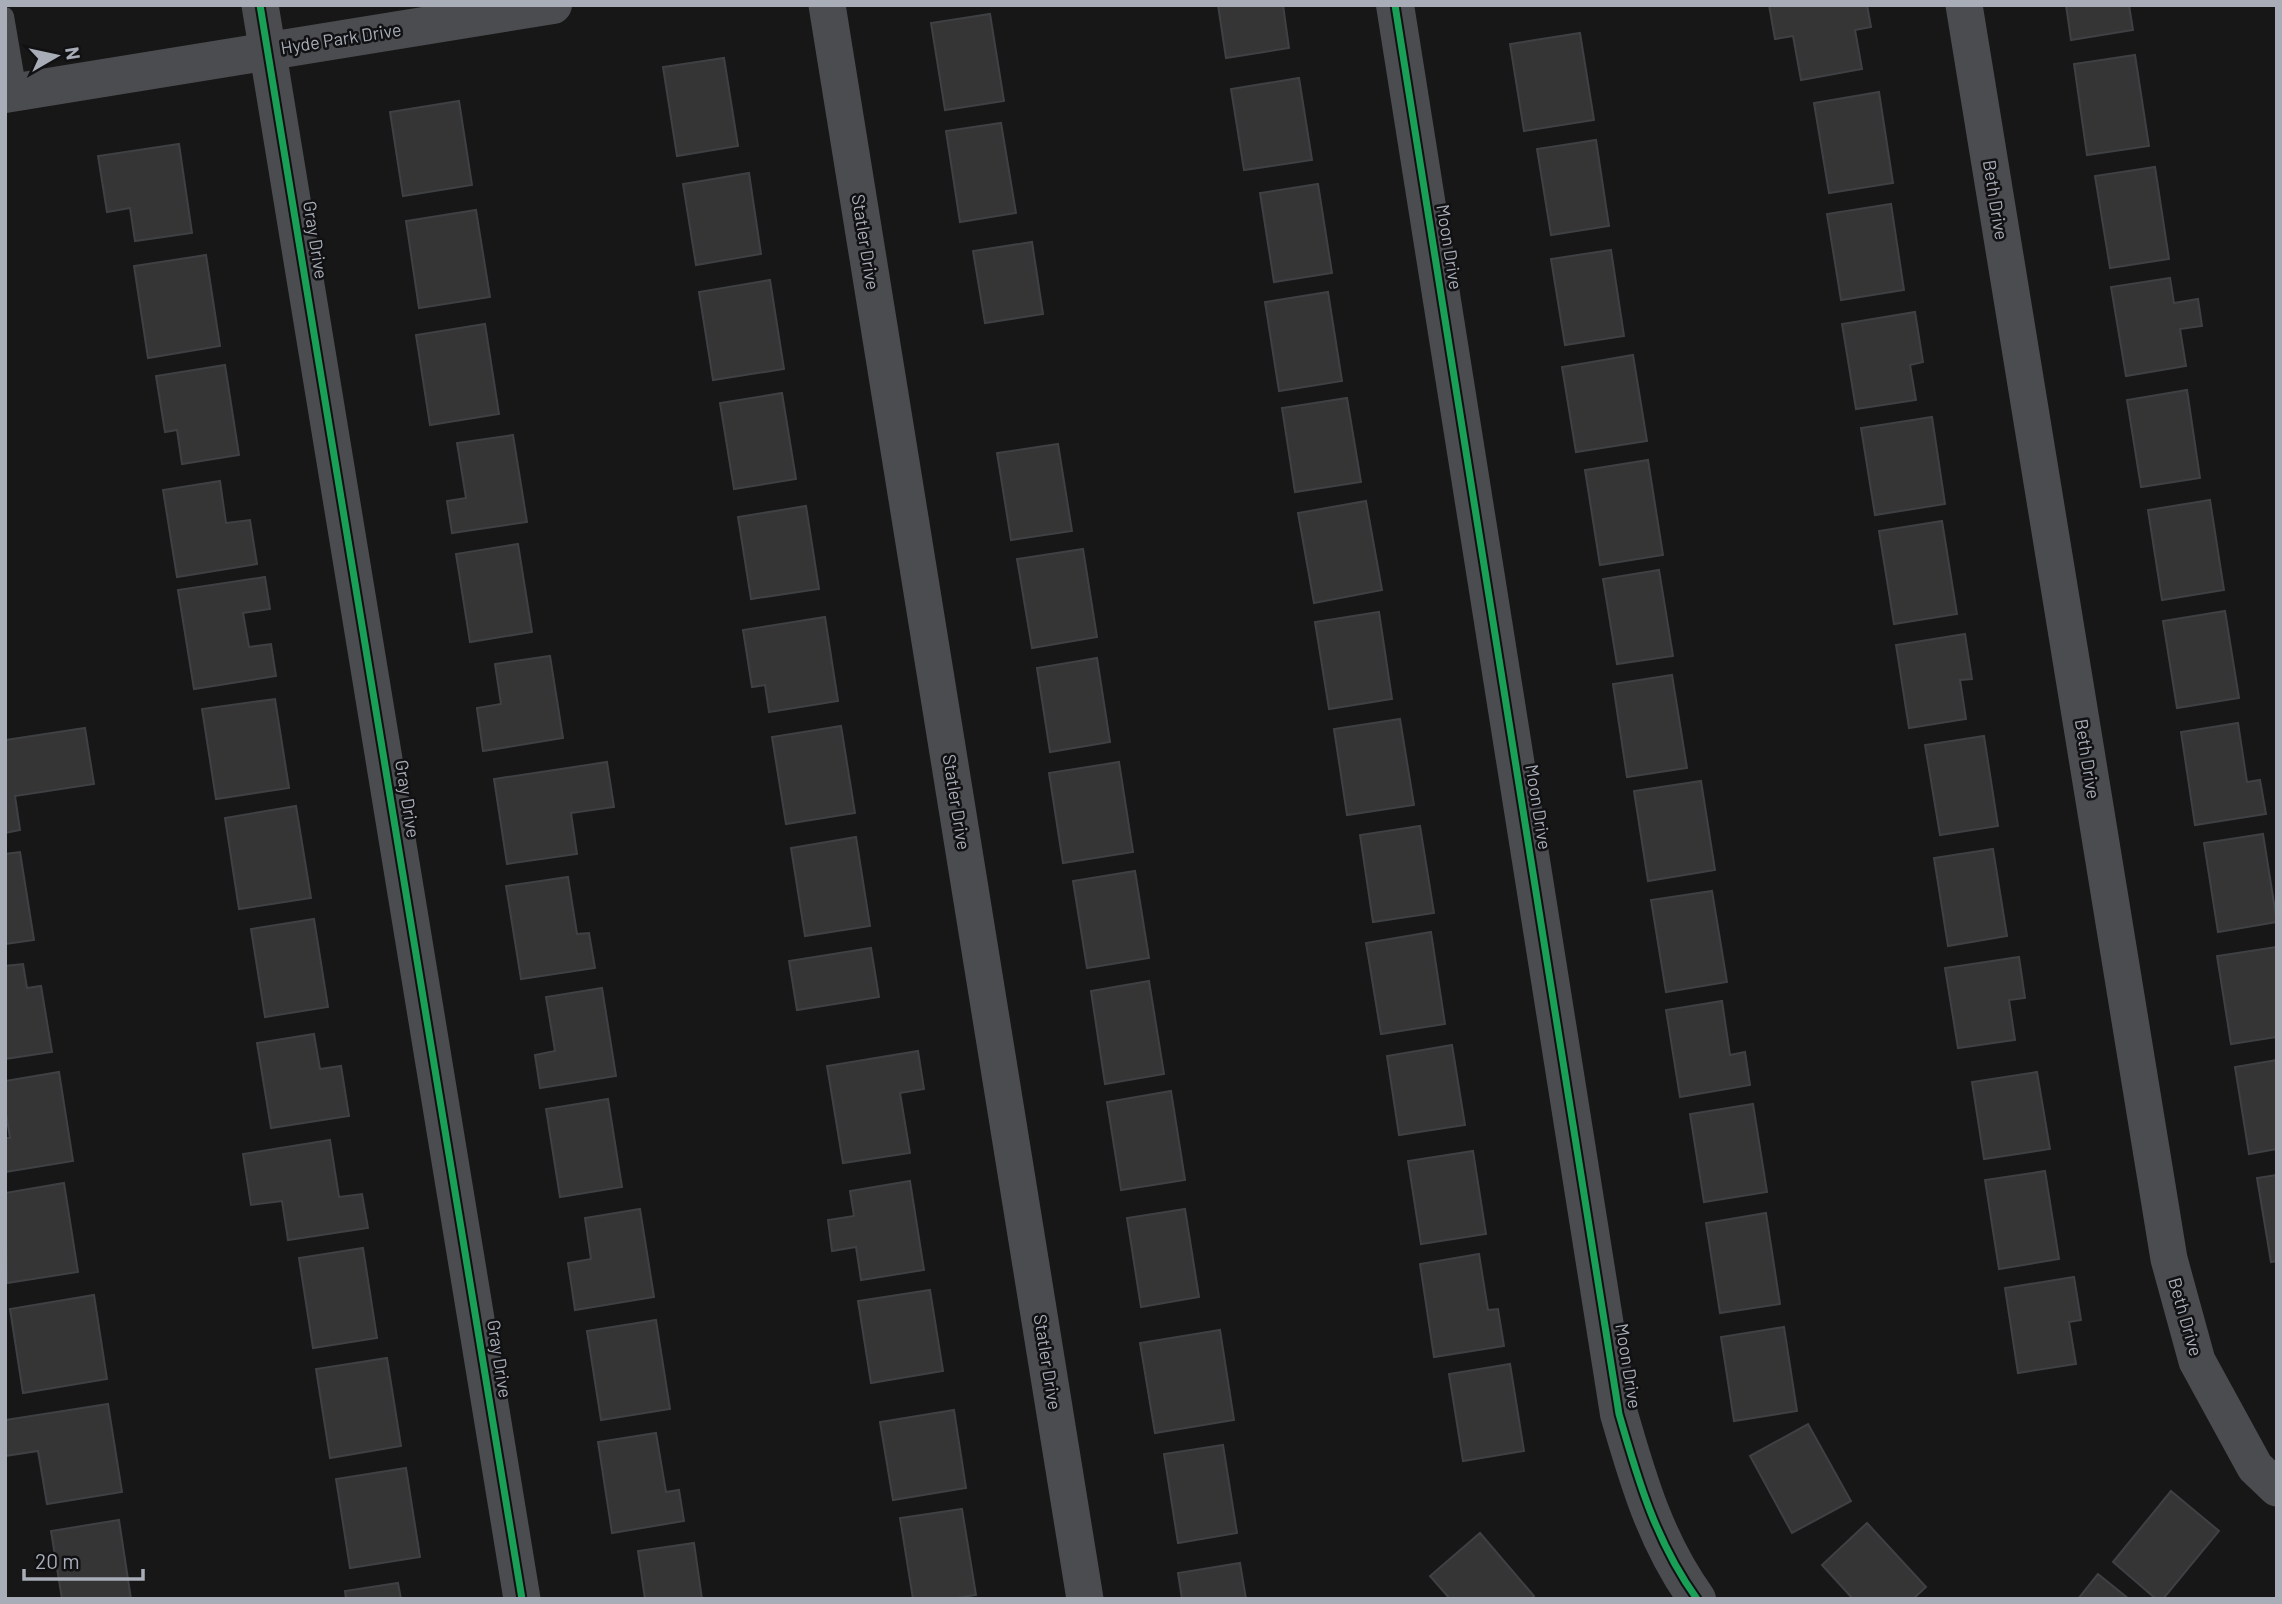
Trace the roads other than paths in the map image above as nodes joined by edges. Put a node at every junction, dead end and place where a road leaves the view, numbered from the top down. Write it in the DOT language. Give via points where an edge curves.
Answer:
graph roads {
  1 [pos="260,5"];
  2 [pos="553,5"];
  3 [pos="827,5"];
  4 [pos="1395,5"];
  5 [pos="1964,5"];
  6 [pos="5,16"];
  7 [pos="268,51"];
  8 [pos="11,93"];
  9 [pos="2277,1488"];
  10 [pos="523,1599"];
  11 [pos="1085,1599"];
  12 [pos="1697,1599"];
  1 -- 7 [label="street, Gray Drive"];
  2 -- 7 [label="street, Hyde Park Drive"];
  3 -- 11 [label="street, Statler Drive"];
  4 -- 12 [label="street, Moon Drive" via="1619,1414 1644,1500"];
  5 -- 9 [label="street, Beth Drive" via="2169,1259 2197,1361 2255,1467"];
  6 -- 8 [label="lane"];
  7 -- 8 [label="street, Hyde Park Drive"];
  7 -- 10 [label="street, Gray Drive"];
}
